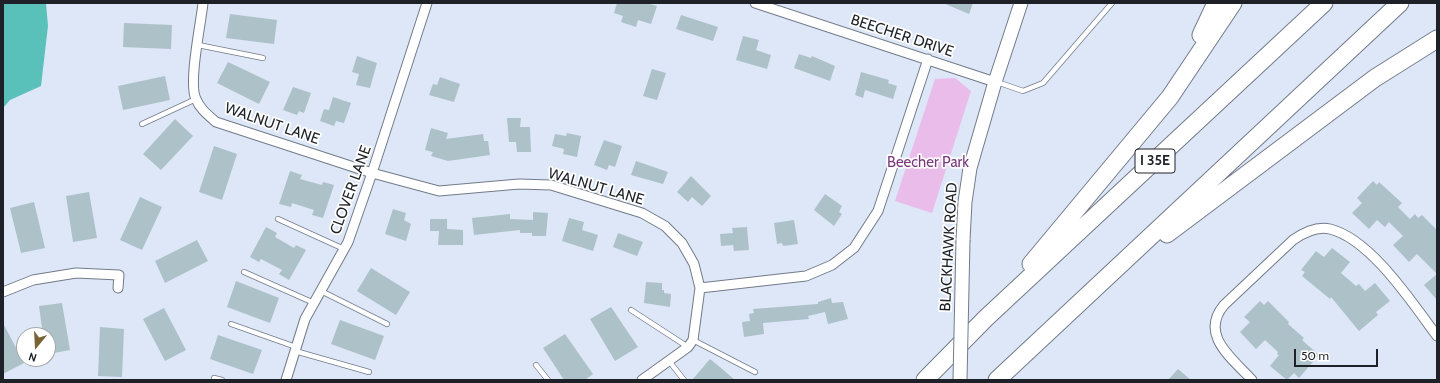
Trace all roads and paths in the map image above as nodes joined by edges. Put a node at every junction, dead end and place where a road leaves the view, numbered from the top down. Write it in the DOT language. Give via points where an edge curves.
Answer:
graph roads {
  1 [pos="203,3"];
  2 [pos="427,3"];
  3 [pos="755,3"];
  4 [pos="1021,3"];
  5 [pos="1112,3"];
  6 [pos="1216,3"];
  7 [pos="1233,3"];
  8 [pos="1324,3"];
  9 [pos="1400,3"];
  10 [pos="1437,39"];
  11 [pos="198,45"];
  12 [pos="264,58"];
  13 [pos="928,59"];
  14 [pos="995,82"];
  15 [pos="1170,97"];
  16 [pos="196,99"];
  17 [pos="142,124"];
  18 [pos="372,173"];
  19 [pos="278,218"];
  20 [pos="344,249"];
  21 [pos="244,272"];
  22 [pos="1098,285"];
  23 [pos="118,288"];
  24 [pos="700,288"];
  25 [pos="321,290"];
  26 [pos="3,292"];
  27 [pos="314,303"];
  28 [pos="631,310"];
  29 [pos="986,318"];
  30 [pos="231,324"];
  31 [pos="387,324"];
  32 [pos="1437,336"];
  33 [pos="691,343"];
  34 [pos="296,349"];
  35 [pos="669,361"];
  36 [pos="536,365"];
  37 [pos="369,372"];
  38 [pos="754,372"];
  39 [pos="214,378"];
  40 [pos="222,380"];
  41 [pos="286,380"];
  42 [pos="548,380"];
  43 [pos="642,380"];
  44 [pos="684,380"];
  45 [pos="925,380"];
  46 [pos="960,380"];
  47 [pos="997,380"];
  48 [pos="1252,380"];
  1 -- 11 [label="street, WALNUT LANE"];
  2 -- 18 [label="street, CLOVER LANE"];
  3 -- 13 [label="street, BEECHER DRIVE"];
  4 -- 14 [label="street, BLACKHAWK ROAD"];
  5 -- 14 [label="lane" via="1043,83 1024,91"];
  6 -- 15 [label="highway"];
  7 -- 15 [label="highway"];
  8 -- 29 [label="highway, I 35E"];
  9 -- 22 [label="highway"];
  10 -- 22 [label="highway" via="1375,78"];
  11 -- 12 [label="lane"];
  11 -- 16 [label="street, WALNUT LANE" via="193,82"];
  13 -- 14 [label="street, BEECHER DRIVE"];
  13 -- 24 [label="street" via="878,211 854,248 832,264 806,276"];
  14 -- 46 [label="street, BLACKHAWK ROAD, bridge" via="970,168 965,202"];
  15 -- 29 [label="highway"];
  16 -- 17 [label="lane"];
  16 -- 18 [label="street, WALNUT LANE" via="204,112 216,122"];
  18 -- 20 [label="street, CLOVER LANE"];
  18 -- 24 [label="street, WALNUT LANE" via="439,191 519,184 551,186 642,213 665,226 682,243 694,264"];
  19 -- 20 [label="lane"];
  20 -- 25 [label="street, CLOVER LANE"];
  21 -- 27 [label="lane"];
  22 -- 47 [label="highway"];
  23 -- 26 [label="street" via="119,276 76,273 33,280"];
  24 -- 33 [label="street"];
  25 -- 27 [label="street, CLOVER LANE"];
  25 -- 31 [label="lane"];
  27 -- 34 [label="street, CLOVER LANE" via="305,320"];
  28 -- 33 [label="lane"];
  29 -- 45 [label="highway, I 35E"];
  30 -- 34 [label="lane"];
  32 -- 48 [label="street" via="1377,260 1343,234 1328,229 1313,230 1293,240 1224,304 1217,315 1215,332 1219,343"];
  33 -- 35 [label="street"];
  33 -- 38 [label="lane"];
  34 -- 37 [label="lane"];
  34 -- 41 [label="street, CLOVER LANE"];
  35 -- 43 [label="street"];
  35 -- 44 [label="lane"];
  36 -- 42 [label="lane"];
  39 -- 40 [label="lane"];
}
